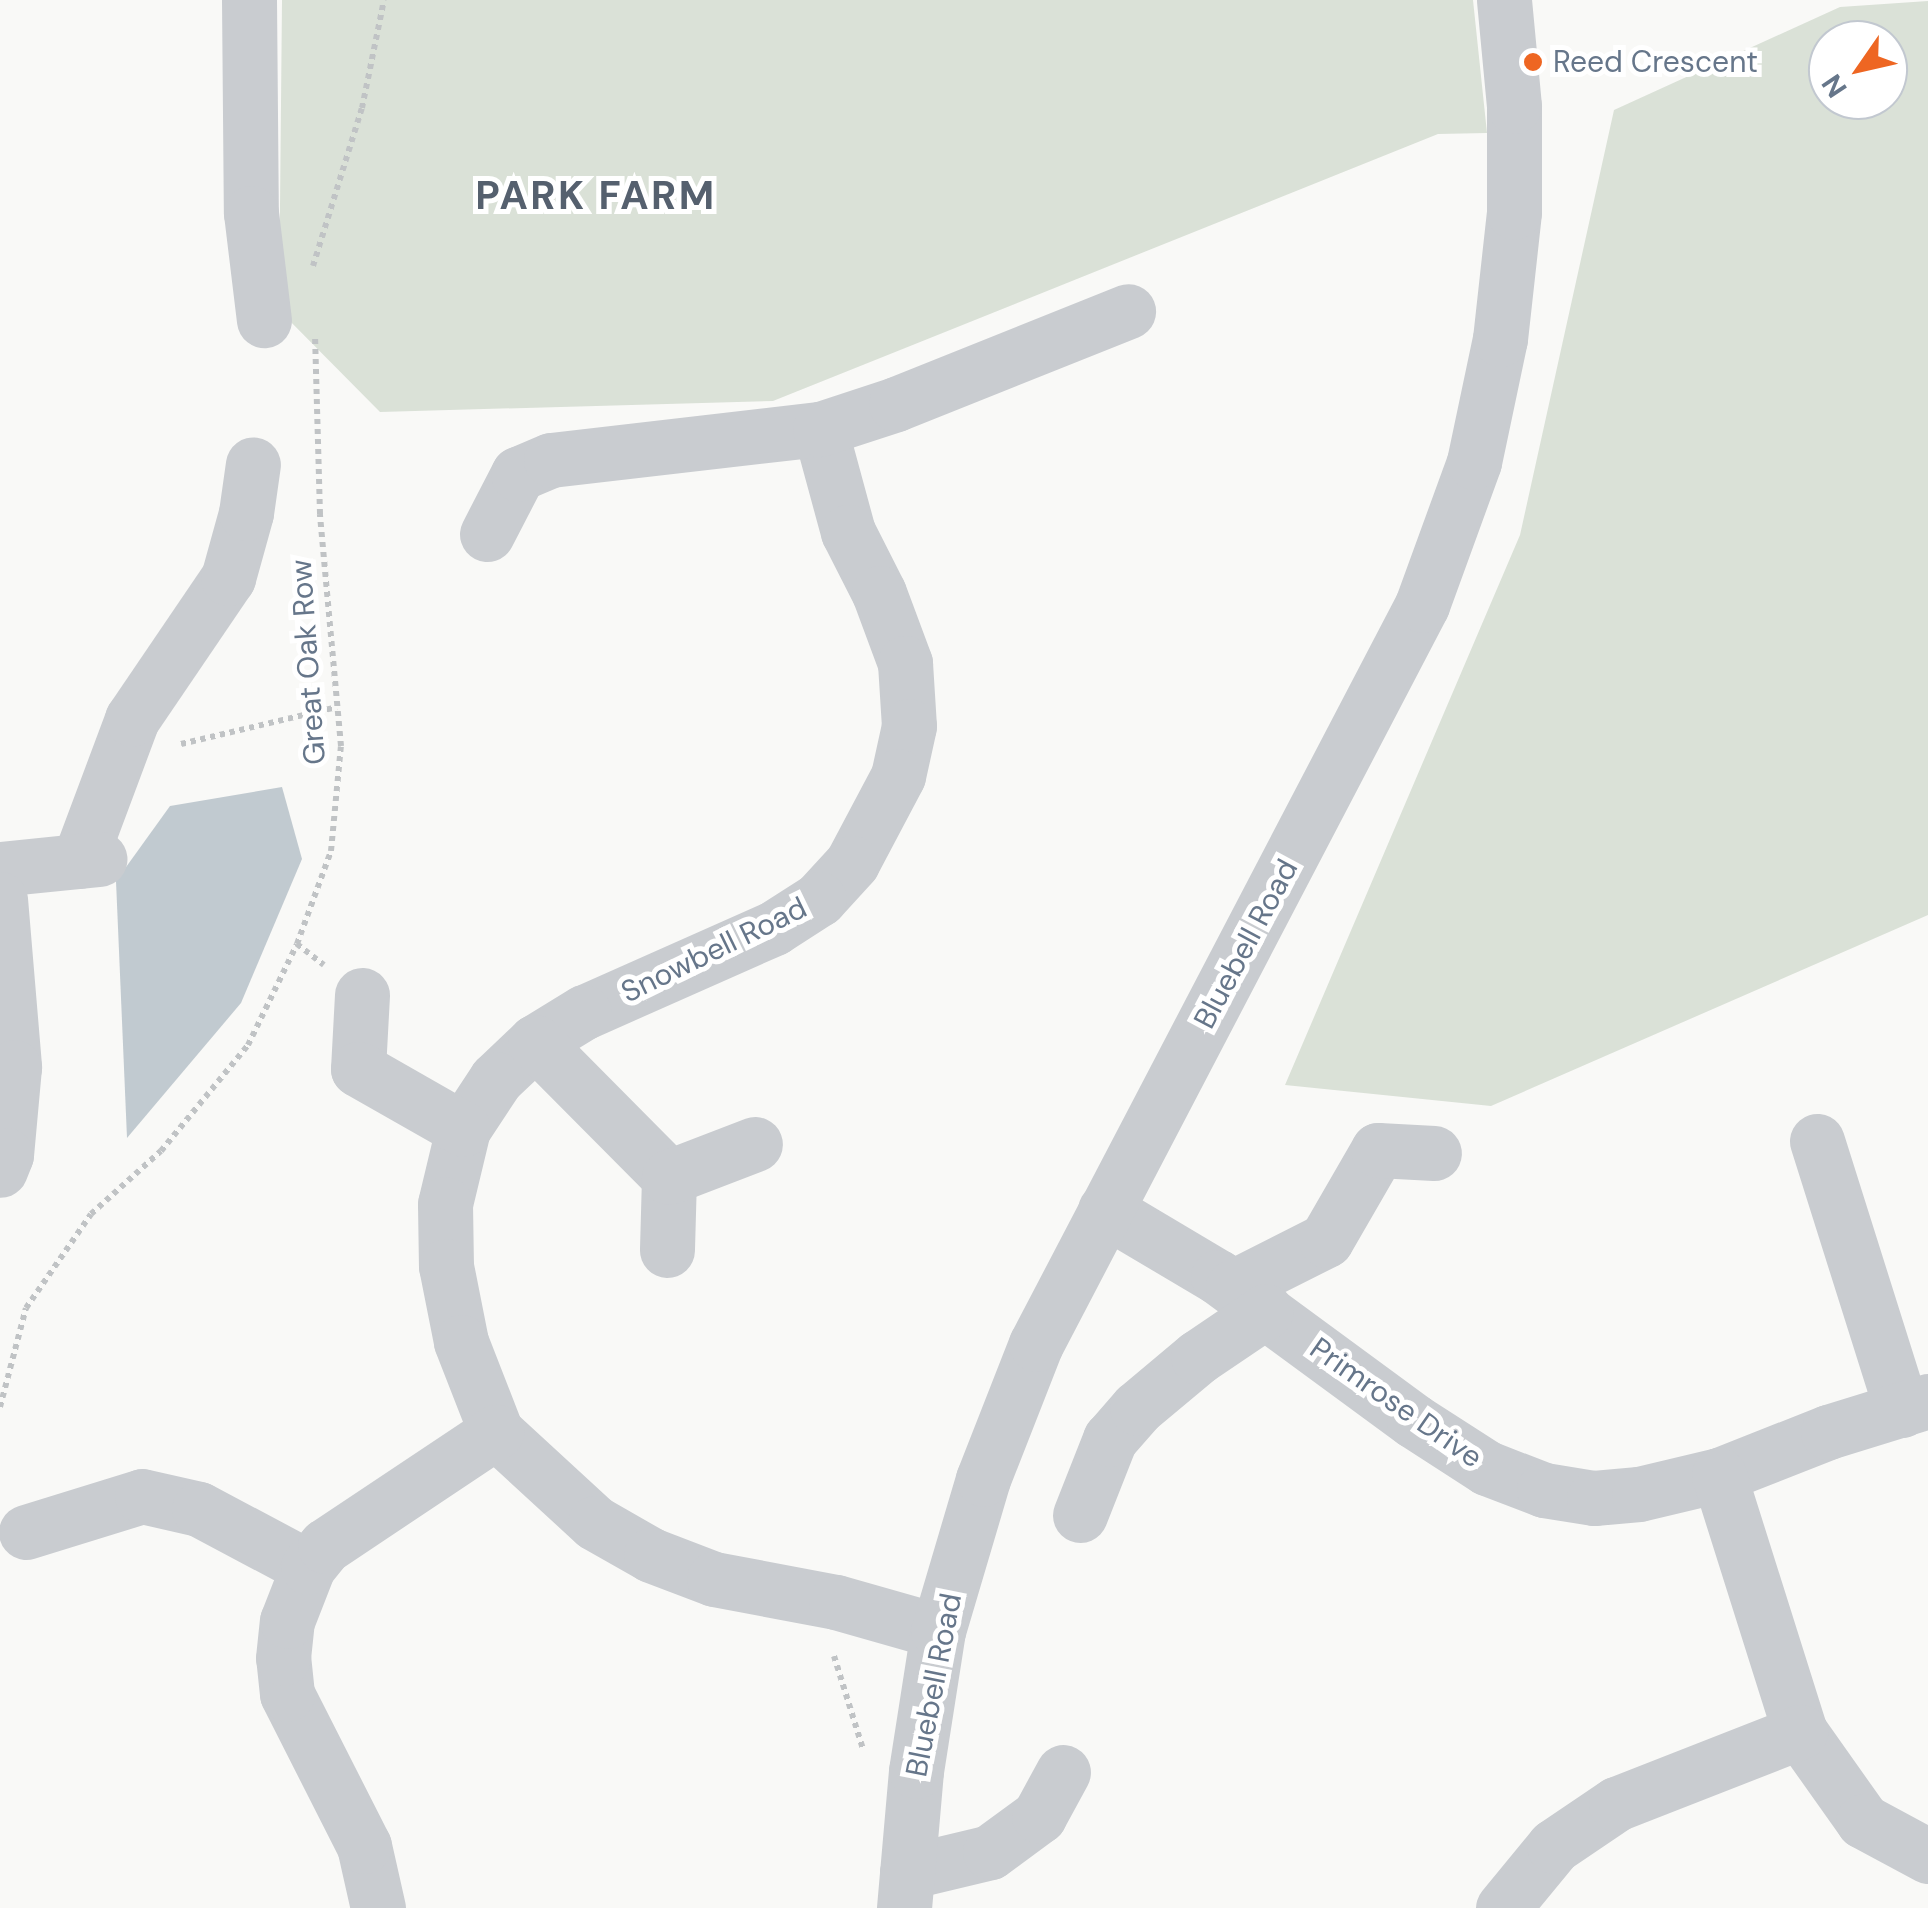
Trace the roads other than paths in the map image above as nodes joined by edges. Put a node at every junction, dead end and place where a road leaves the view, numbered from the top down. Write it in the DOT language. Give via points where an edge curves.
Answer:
graph roads {
  1 [pos="249,0"];
  2 [pos="1504,0"];
  3 [pos="1128,311"];
  4 [pos="289,322"];
  5 [pos="820,428"];
  6 [pos="253,464"];
  7 [pos="487,534"];
  8 [pos="0,870"];
  9 [pos="0,899"];
  10 [pos="362,995"];
  11 [pos="535,1042"];
  12 [pos="463,1130"];
  13 [pos="1817,1141"];
  14 [pos="755,1144"];
  15 [pos="1434,1154"];
  16 [pos="0,1170"];
  17 [pos="669,1177"];
  18 [pos="1105,1210"];
  19 [pos="667,1250"];
  20 [pos="1249,1299"];
  21 [pos="1915,1405"];
  22 [pos="496,1432"];
  23 [pos="1719,1475"];
  24 [pos="1080,1515"];
  25 [pos="26,1532"];
  26 [pos="308,1567"];
  27 [pos="938,1630"];
  28 [pos="1800,1732"];
  29 [pos="1063,1772"];
  30 [pos="1928,1856"];
  31 [pos="906,1890"];
  32 [pos="378,1908"];
  33 [pos="1503,1908"];
  1 -- 4 [label="street" via="251,212"];
  2 -- 18 [label="street, Bluebell Road" via="1514,212 1500,339 1474,462 1422,605"];
  3 -- 5 [label="street"];
  5 -- 7 [label="street" via="551,460 518,474"];
  5 -- 11 [label="street, Snowbell Road" via="848,532 904,662 910,726 898,776 852,863 819,899 774,928 584,1012"];
  6 -- 8 [label="street" via="228,578 132,719 89,860"];
  9 -- 16 [label="street" via="14,1067"];
  10 -- 12 [label="street" via="358,1070"];
  11 -- 12 [label="street, Snowbell Road" via="496,1078"];
  11 -- 17 [label="street"];
  12 -- 22 [label="street, Snowbell Road" via="445,1204 446,1266 461,1342"];
  13 -- 21 [label="street"];
  14 -- 17 [label="street"];
  15 -- 20 [label="street" via="1378,1150 1326,1240"];
  17 -- 19 [label="street"];
  18 -- 20 [label="street, Primrose Drive"];
  18 -- 27 [label="street, Bluebell Road" via="1036,1344 984,1479"];
  20 -- 23 [label="street, Primrose Drive" via="1414,1421 1487,1468 1544,1490 1594,1498"];
  20 -- 24 [label="street" via="1110,1439"];
  21 -- 23 [label="street, Primrose Drive"];
  22 -- 26 [label="street" via="350,1525"];
  22 -- 27 [label="street, Snowbell Road" via="595,1523 651,1555 714,1579"];
  23 -- 28 [label="street"];
  25 -- 26 [label="street" via="142,1496 200,1509"];
  26 -- 32 [label="street" via="287,1621 287,1694 364,1846"];
  27 -- 31 [label="street, Bluebell Road"];
  28 -- 30 [label="street" via="1863,1821"];
  28 -- 33 [label="street" via="1616,1804 1554,1846"];
  29 -- 31 [label="street, Bluebell Road" via="1038,1816 990,1852"];
}
